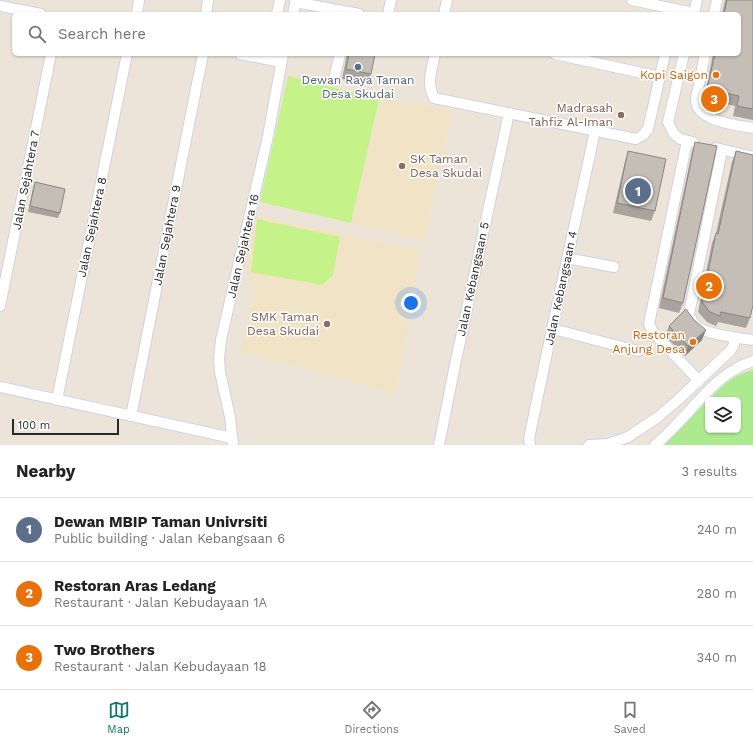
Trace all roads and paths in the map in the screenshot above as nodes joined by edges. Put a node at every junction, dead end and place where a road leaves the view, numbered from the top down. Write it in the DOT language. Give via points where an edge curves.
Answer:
graph roads {
  1 [pos="139,0"];
  2 [pos="208,0"];
  3 [pos="280,0"];
  4 [pos="391,0"];
  5 [pos="447,0"];
  6 [pos="632,0"];
  7 [pos="697,0"];
  8 [pos="717,0"];
  9 [pos="295,1"];
  10 [pos="0,6"];
  11 [pos="674,7"];
  12 [pos="31,12"];
  13 [pos="137,12"];
  14 [pos="206,12"];
  15 [pos="277,12"];
  16 [pos="293,12"];
  17 [pos="342,12"];
  18 [pos="388,12"];
  19 [pos="444,12"];
  20 [pos="691,12"];
  21 [pos="694,12"];
  22 [pos="714,12"];
  23 [pos="51,56"];
  24 [pos="127,56"];
  25 [pos="203,56"];
  26 [pos="261,56"];
  27 [pos="340,56"];
  28 [pos="435,56"];
  29 [pos="564,56"];
  30 [pos="665,56"];
  31 [pos="684,56"];
  32 [pos="705,56"];
  33 [pos="282,58"];
  34 [pos="335,75"];
  35 [pos="660,77"];
  36 [pos="509,113"];
  37 [pos="753,128"];
  38 [pos="595,131"];
  39 [pos="687,141"];
  40 [pos="722,150"];
  41 [pos="753,158"];
  42 [pos="567,258"];
  43 [pos="614,267"];
  44 [pos="0,306"];
  45 [pos="553,329"];
  46 [pos="734,337"];
  47 [pos="752,338"];
  48 [pos="638,351"];
  49 [pos="753,361"];
  50 [pos="699,381"];
  51 [pos="0,387"];
  52 [pos="57,400"];
  53 [pos="131,416"];
  54 [pos="233,442"];
  55 [pos="439,445"];
  56 [pos="530,445"];
  57 [pos="589,445"];
  58 [pos="654,445"];
  1 -- 13 [label="street"];
  2 -- 14 [label="street"];
  3 -- 15 [label="street"];
  4 -- 18 [label="street"];
  5 -- 19 [label="street"];
  6 -- 11 [label="street"];
  7 -- 21 [label="street"];
  8 -- 22 [label="street"];
  9 -- 16 [label="street"];
  9 -- 17 [label="street"];
  10 -- 12 [label="street"];
  11 -- 20 [label="street"];
  23 -- 44 [label="street, Jalan Sejahtera 7"];
  24 -- 52 [label="street, Jalan Sejahtera 8"];
  25 -- 53 [label="street, Jalan Sejahtera 9"];
  26 -- 33 [label="street"];
  27 -- 34 [label="street"];
  28 -- 36 [label="street" via="429,80 434,98"];
  29 -- 35 [label="street"];
  30 -- 35 [label="street"];
  31 -- 39 [label="street" via="668,122 674,134"];
  32 -- 37 [label="street" via="696,103 703,115 725,123"];
  33 -- 54 [label="street, Jalan Sejahtera 16" via="268,136 221,340 220,372"];
  35 -- 38 [label="street" via="648,129 643,135 636,139"];
  36 -- 38 [label="street"];
  36 -- 55 [label="street, Jalan Kebangsaan 5"];
  38 -- 42 [label="street, Jalan Kebangsaan 4"];
  39 -- 40 [label="street"];
  39 -- 50 [label="street" via="649,324 653,332"];
  40 -- 41 [label="street"];
  40 -- 46 [label="street" via="689,314 696,327"];
  42 -- 43 [label="street"];
  42 -- 45 [label="street, Jalan Kebangsaan 4"];
  45 -- 48 [label="street"];
  45 -- 56 [label="street, Jalan Kebangsaan 4" via="529,439"];
  46 -- 47 [label="street"];
  46 -- 50 [label="street" via="734,345 730,351"];
  49 -- 58 [label="street" via="745,363 725,376"];
  50 -- 57 [label="street" via="680,400 628,437 608,444"];
  51 -- 52 [label="street"];
  52 -- 53 [label="street"];
  53 -- 54 [label="street"];
}
